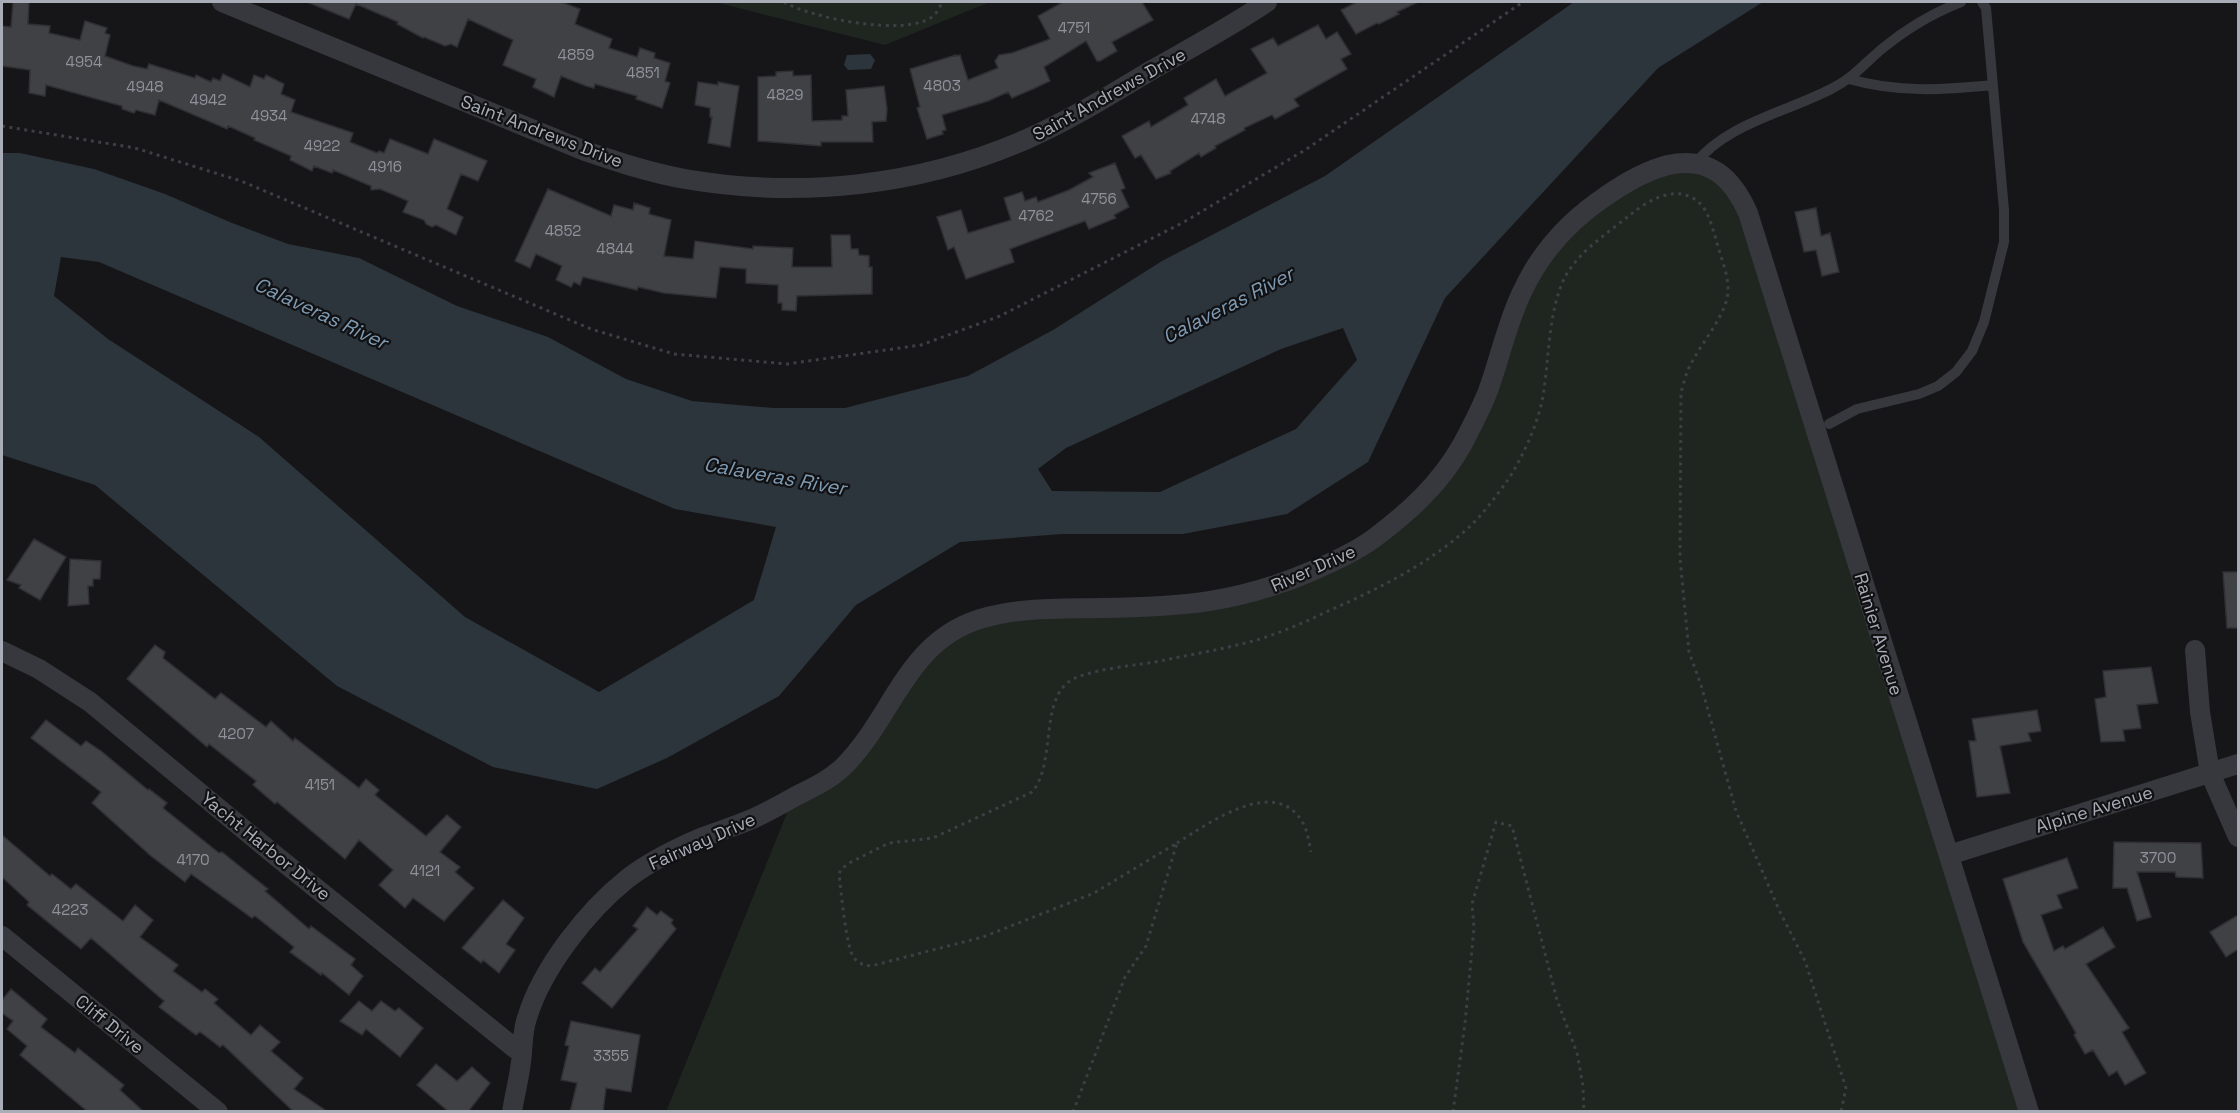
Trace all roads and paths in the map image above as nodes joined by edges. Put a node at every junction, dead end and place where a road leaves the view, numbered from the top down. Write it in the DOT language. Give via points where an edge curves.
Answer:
graph roads {
  1 [pos="222,2"];
  2 [pos="784,2"];
  3 [pos="942,2"];
  4 [pos="1267,2"];
  5 [pos="1523,2"];
  6 [pos="1961,2"];
  7 [pos="1982,2"];
  8 [pos="1849,79"];
  9 [pos="1993,85"];
  10 [pos="2,126"];
  11 [pos="1703,166"];
  12 [pos="1829,424"];
  13 [pos="2195,650"];
  14 [pos="2,651"];
  15 [pos="2238,764"];
  16 [pos="2210,773"];
  17 [pos="793,798"];
  18 [pos="2238,837"];
  19 [pos="1178,843"];
  20 [pos="1311,852"];
  21 [pos="1949,855"];
  22 [pos="2,936"];
  23 [pos="522,1054"];
  24 [pos="218,1112"];
  25 [pos="512,1112"];
  26 [pos="1073,1112"];
  27 [pos="1453,1112"];
  28 [pos="1584,1112"];
  29 [pos="1841,1112"];
  30 [pos="2029,1112"];
  1 -- 4 [label="street, Saint Andrews Drive" via="585,151 684,178 776,188 879,182 988,154 1073,117"];
  2 -- 3 [label="path" via="844,21 897,25 932,16"];
  5 -- 10 [label="path" via="1305,150 1184,222 1000,316 921,345 787,364 674,354 591,329 241,181 135,148"];
  6 -- 8 [label="lane" via="1907,31"];
  7 -- 9 [label="lane" via="1986,8"];
  8 -- 9 [label="lane" via="1906,89"];
  8 -- 11 [label="lane" via="1747,126 1704,153"];
  9 -- 12 [label="lane" via="2004,242 1984,322 1972,351 1956,372 1938,386 1857,409"];
  11 -- 17 [label="street, River Drive" via="1682,162 1641,174 1597,201 1553,243 1520,296 1488,392 1454,458 1425,496 1368,543 1289,581 1215,602 1028,610 959,627 928,649 913,666 879,722 844,766 825,782"];
  11 -- 21 [label="street, Rainier Avenue" via="1726,178 1740,194 1748,213"];
  13 -- 16 [label="street"];
  14 -- 23 [label="street, Yacht Harbor Drive" via="90,702"];
  15 -- 16 [label="street, Alpine Avenue"];
  16 -- 18 [label="street"];
  16 -- 21 [label="street, Alpine Avenue"];
  17 -- 23 [label="street, Fairway Drive" via="661,857 626,880 587,919 553,965 528,1016"];
  19 -- 20 [label="path" via="1231,811 1274,802 1299,817"];
  19 -- 26 [label="path" via="1146,946 1125,977"];
  19 -- 29 [label="path" via="1094,893 982,937 871,966 860,964 853,956 847,938 841,869 889,843 933,838 1032,792 1040,781 1055,701 1067,683 1104,670 1254,640 1308,620 1411,571 1465,531 1508,480 1527,443 1542,404 1548,349 1565,277 1579,257 1641,206 1668,195 1692,197 1709,218 1729,287 1724,308 1689,367 1681,392 1680,558 1689,652 1736,811 1805,961 1846,1088"];
  21 -- 30 [label="street, Rainier Avenue"];
  22 -- 24 [label="street, Cliff Drive"];
  23 -- 25 [label="street, Fairway Drive"];
  27 -- 28 [label="path" via="1474,928 1472,904 1496,822 1512,826 1557,1000 1577,1053"];
}
